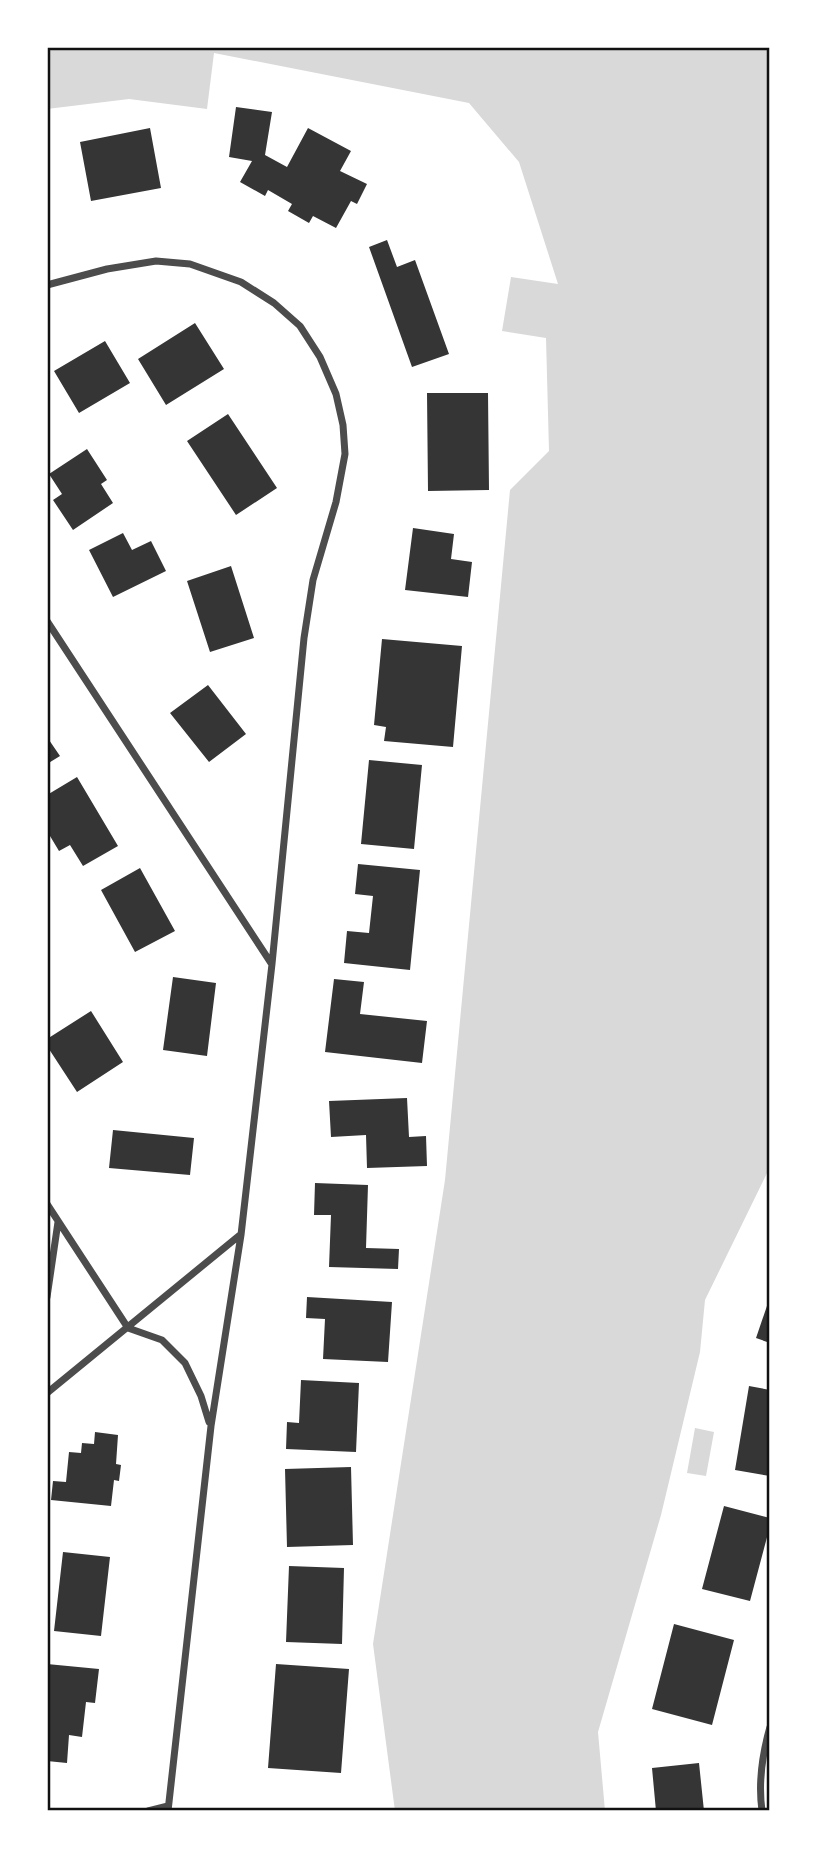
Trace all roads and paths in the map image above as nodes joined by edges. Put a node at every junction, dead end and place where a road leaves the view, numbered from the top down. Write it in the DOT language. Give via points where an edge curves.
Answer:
graph roads {
  1 [pos="47,285"];
  2 [pos="47,621"];
  3 [pos="272,964"];
  4 [pos="47,1205"];
  5 [pos="58,1222"];
  6 [pos="241,1235"];
  7 [pos="47,1297"];
  8 [pos="128,1328"];
  9 [pos="47,1393"];
  10 [pos="211,1426"];
  11 [pos="770,1727"];
  12 [pos="168,1808"];
  13 [pos="148,1811"];
  14 [pos="762,1811"];
  1 -- 3 [label="street" via="156,261 190,264 241,282 300,326 337,394 345,454 313,580 304,638"];
  2 -- 3 [label="street"];
  3 -- 6 [label="street"];
  4 -- 5 [label="street"];
  5 -- 7 [label="street"];
  5 -- 8 [label="street"];
  6 -- 8 [label="street"];
  6 -- 10 [label="street"];
  8 -- 9 [label="street"];
  8 -- 10 [label="street" via="162,1340 175,1351 201,1396"];
  10 -- 12 [label="street"];
  11 -- 14 [label="street" via="759,1791"];
  12 -- 13 [label="street"];
}
